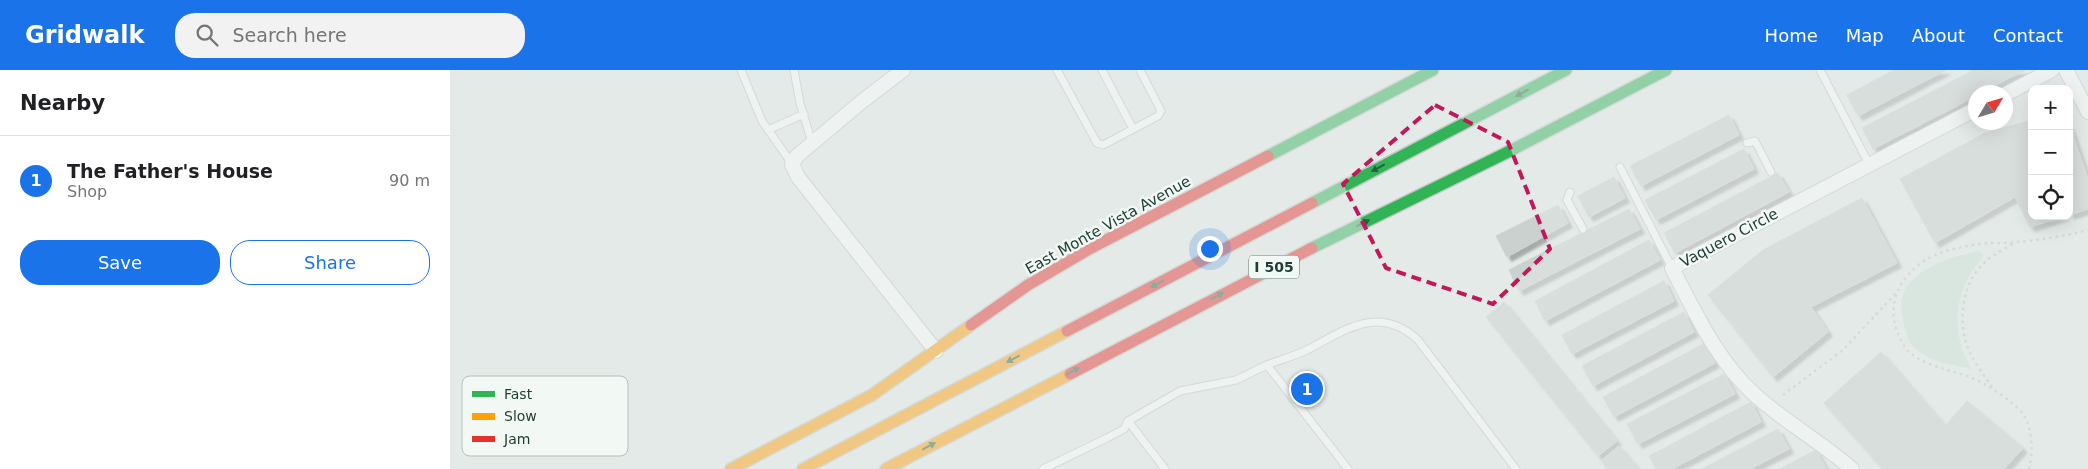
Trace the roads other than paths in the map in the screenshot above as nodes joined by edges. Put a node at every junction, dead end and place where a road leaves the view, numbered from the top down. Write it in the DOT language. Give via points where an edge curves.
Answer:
graph roads {
  1 [pos="741,70"];
  2 [pos="794,70"];
  3 [pos="903,70"];
  4 [pos="1057,70"];
  5 [pos="1102,70"];
  6 [pos="1140,70"];
  7 [pos="1433,70"];
  8 [pos="1566,70"];
  9 [pos="1666,70"];
  10 [pos="1820,70"];
  11 [pos="2052,70"];
  12 [pos="2066,70"];
  13 [pos="2013,90"];
  14 [pos="2088,112"];
  15 [pos="1968,113"];
  16 [pos="804,114"];
  17 [pos="1133,129"];
  18 [pos="768,130"];
  19 [pos="812,143"];
  20 [pos="1747,143"];
  21 [pos="792,164"];
  22 [pos="1868,164"];
  23 [pos="1620,167"];
  24 [pos="1771,172"];
  25 [pos="1570,192"];
  26 [pos="1583,230"];
  27 [pos="1672,268"];
  28 [pos="936,351"];
  29 [pos="1267,365"];
  30 [pos="1128,421"];
  31 [pos="1514,468"];
  32 [pos="731,469"];
  33 [pos="803,469"];
  34 [pos="886,469"];
  35 [pos="1043,469"];
  36 [pos="1165,469"];
  37 [pos="1348,469"];
  38 [pos="1852,469"];
  1 -- 18 [label="lane"];
  2 -- 16 [label="lane"];
  3 -- 19 [label="street"];
  4 -- 17 [label="lane" via="1097,143 1103,145"];
  5 -- 17 [label="lane"];
  6 -- 17 [label="lane" via="1161,111 1158,116"];
  7 -- 28 [label="main road, East Monte Vista Avenue" via="1091,248 1028,285"];
  8 -- 33 [label="main road, I 505, one-way"];
  34 -- 9 [label="main road, I 505, one-way" via="1291,258"];
  10 -- 22 [label="lane"];
  11 -- 13 [label="street"];
  12 -- 14 [label="street"];
  15 -- 22 [label="street, Vaquero Circle"];
  16 -- 18 [label="lane"];
  16 -- 19 [label="lane"];
  18 -- 21 [label="lane"];
  19 -- 21 [label="street"];
  20 -- 24 [label="lane" via="1755,141"];
  21 -- 28 [label="street" via="798,177"];
  22 -- 27 [label="street, Vaquero Circle"];
  23 -- 27 [label="lane"];
  25 -- 26 [label="lane" via="1567,200"];
  27 -- 38 [label="street, Vaquero Circle" via="1707,334 1753,394"];
  28 -- 32 [label="main road, East Monte Vista Avenue" via="872,395"];
  29 -- 30 [label="lane" via="1236,380 1180,391"];
  29 -- 31 [label="lane" via="1304,352 1356,324 1373,321 1392,324 1418,340"];
  29 -- 37 [label="lane"];
  30 -- 35 [label="lane" via="1116,433"];
  30 -- 36 [label="lane"];
}
